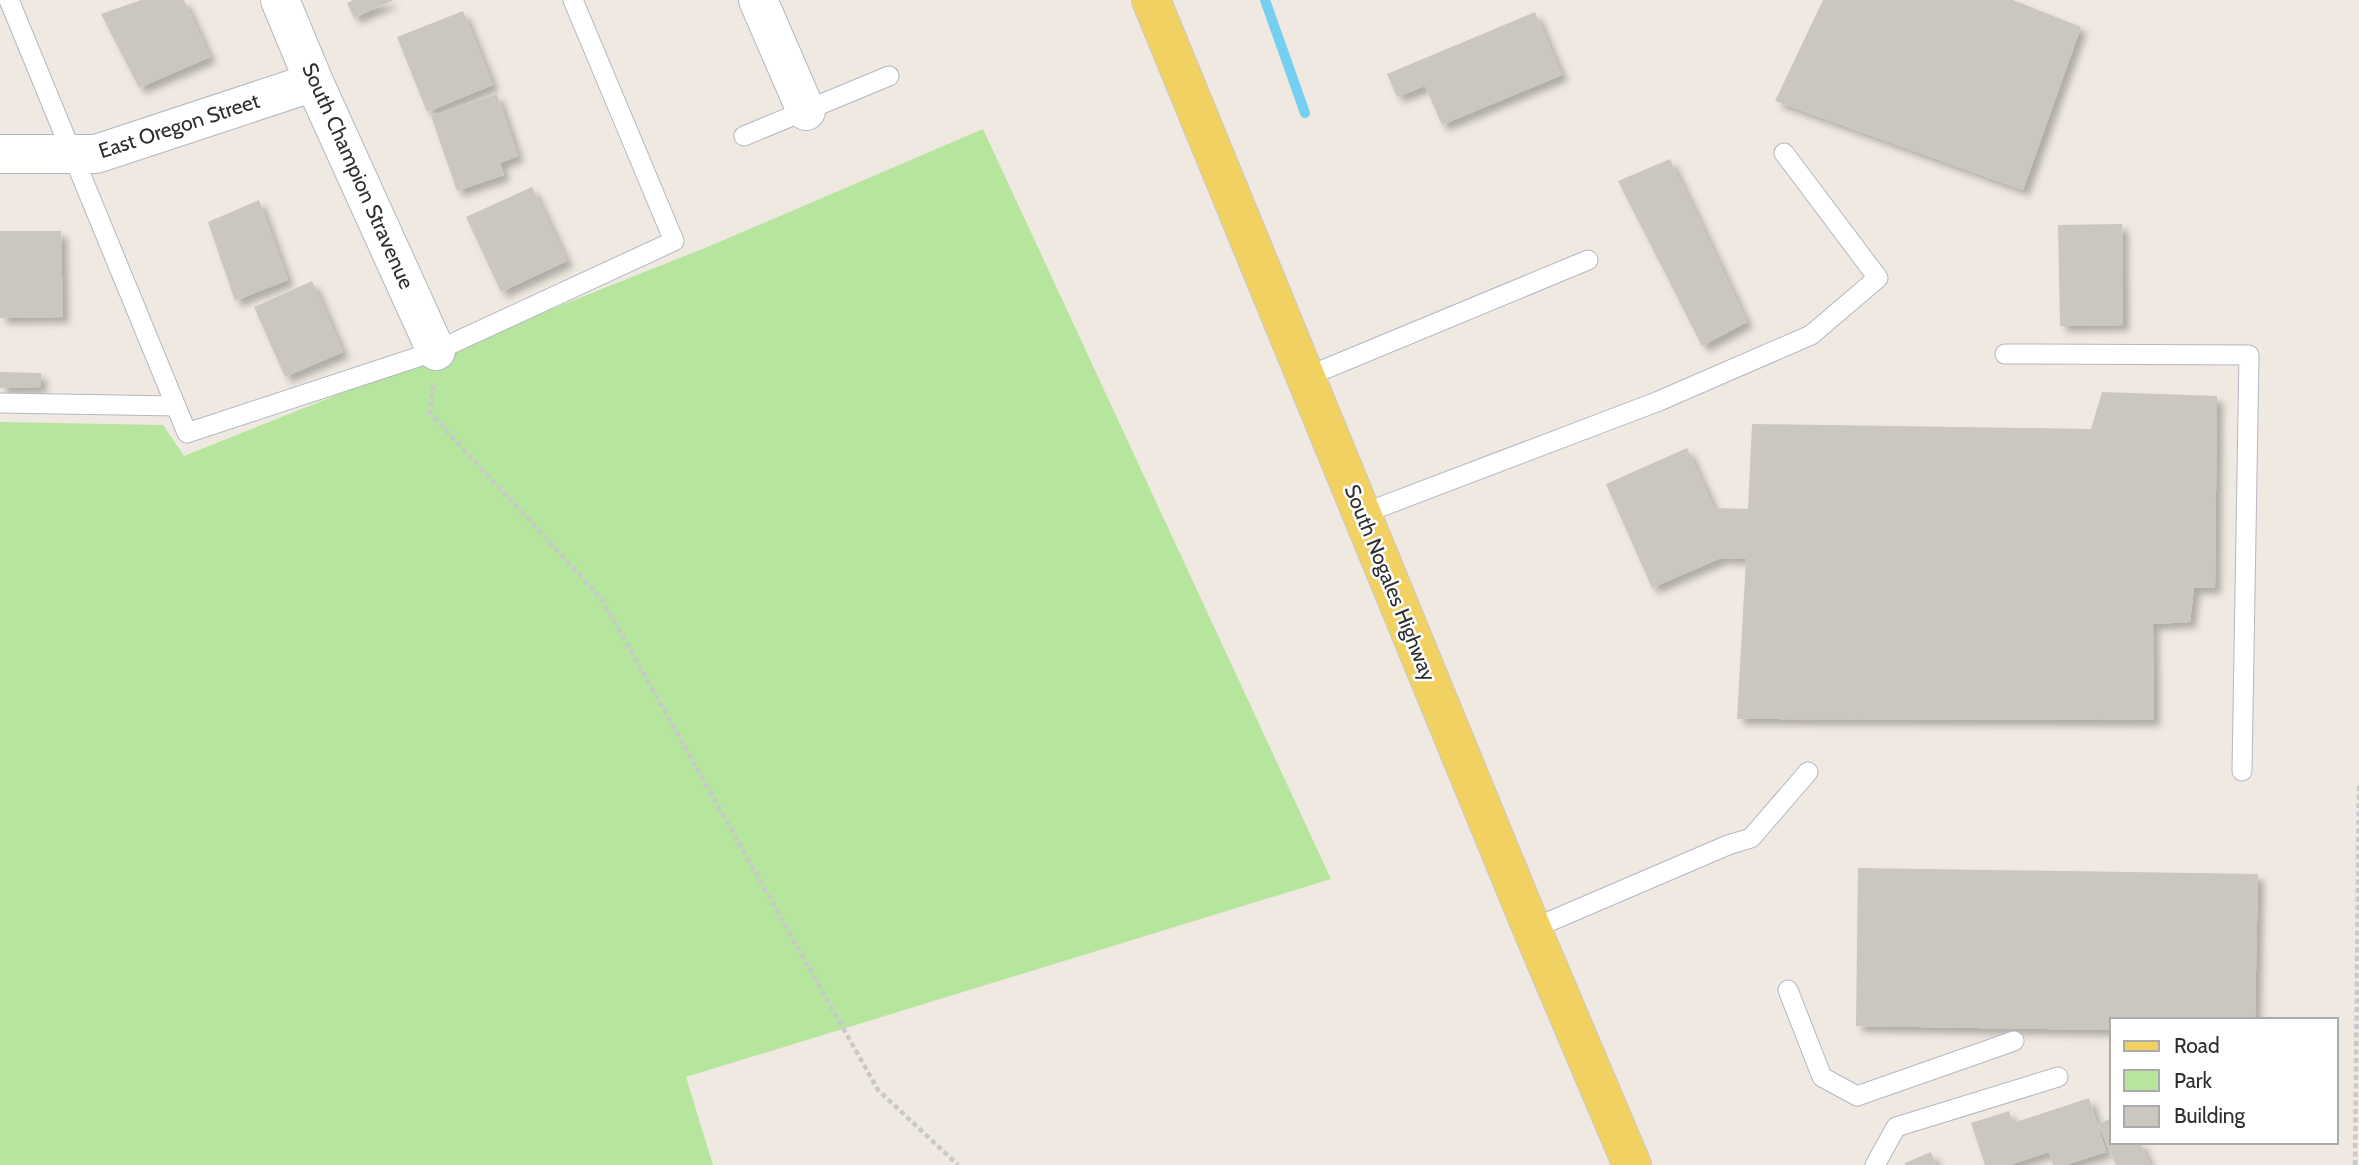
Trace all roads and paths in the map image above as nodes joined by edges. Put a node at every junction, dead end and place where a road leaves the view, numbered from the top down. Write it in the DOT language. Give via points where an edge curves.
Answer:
graph roads {
  1 [pos="9,0"];
  2 [pos="280,0"];
  3 [pos="573,0"];
  4 [pos="758,0"];
  5 [pos="1151,0"];
  6 [pos="889,76"];
  7 [pos="314,82"];
  8 [pos="806,111"];
  9 [pos="744,136"];
  10 [pos="1784,153"];
  11 [pos="0,154"];
  12 [pos="74,155"];
  13 [pos="1588,260"];
  14 [pos="436,351"];
  15 [pos="2005,354"];
  16 [pos="1306,377"];
  17 [pos="0,403"];
  18 [pos="176,406"];
  19 [pos="1362,514"];
  20 [pos="2242,771"];
  21 [pos="1808,772"];
  22 [pos="2359,786"];
  23 [pos="1532,929"];
  24 [pos="1788,990"];
  25 [pos="2014,1041"];
  26 [pos="2058,1077"];
  27 [pos="958,1165"];
  28 [pos="1632,1165"];
  29 [pos="1875,1165"];
  30 [pos="2355,1165"];
  1 -- 12 [label="lane"];
  2 -- 7 [label="street, South Champion Stravenue"];
  3 -- 14 [label="lane" via="674,241"];
  4 -- 8 [label="street"];
  5 -- 16 [label="main road, South Nogales Highway"];
  6 -- 8 [label="lane"];
  7 -- 12 [label="street, East Oregon Street" via="96,154"];
  7 -- 14 [label="street, South Champion Stravenue"];
  8 -- 9 [label="lane"];
  10 -- 19 [label="lane" via="1878,278 1869,286 1811,335 1659,401"];
  11 -- 12 [label="street, East Oregon Street"];
  12 -- 18 [label="lane"];
  13 -- 16 [label="lane"];
  14 -- 18 [label="lane" via="187,433"];
  14 -- 27 [label="path" via="430,413 601,598 878,1090"];
  15 -- 20 [label="lane" via="2249,355"];
  16 -- 19 [label="main road, South Nogales Highway"];
  17 -- 18 [label="lane"];
  19 -- 23 [label="main road, South Nogales Highway"];
  21 -- 23 [label="lane" via="1751,838"];
  22 -- 30 [label="path"];
  23 -- 28 [label="main road, South Nogales Highway"];
  24 -- 25 [label="lane" via="1822,1076 1857,1096"];
  26 -- 29 [label="lane" via="1896,1127"];
}
